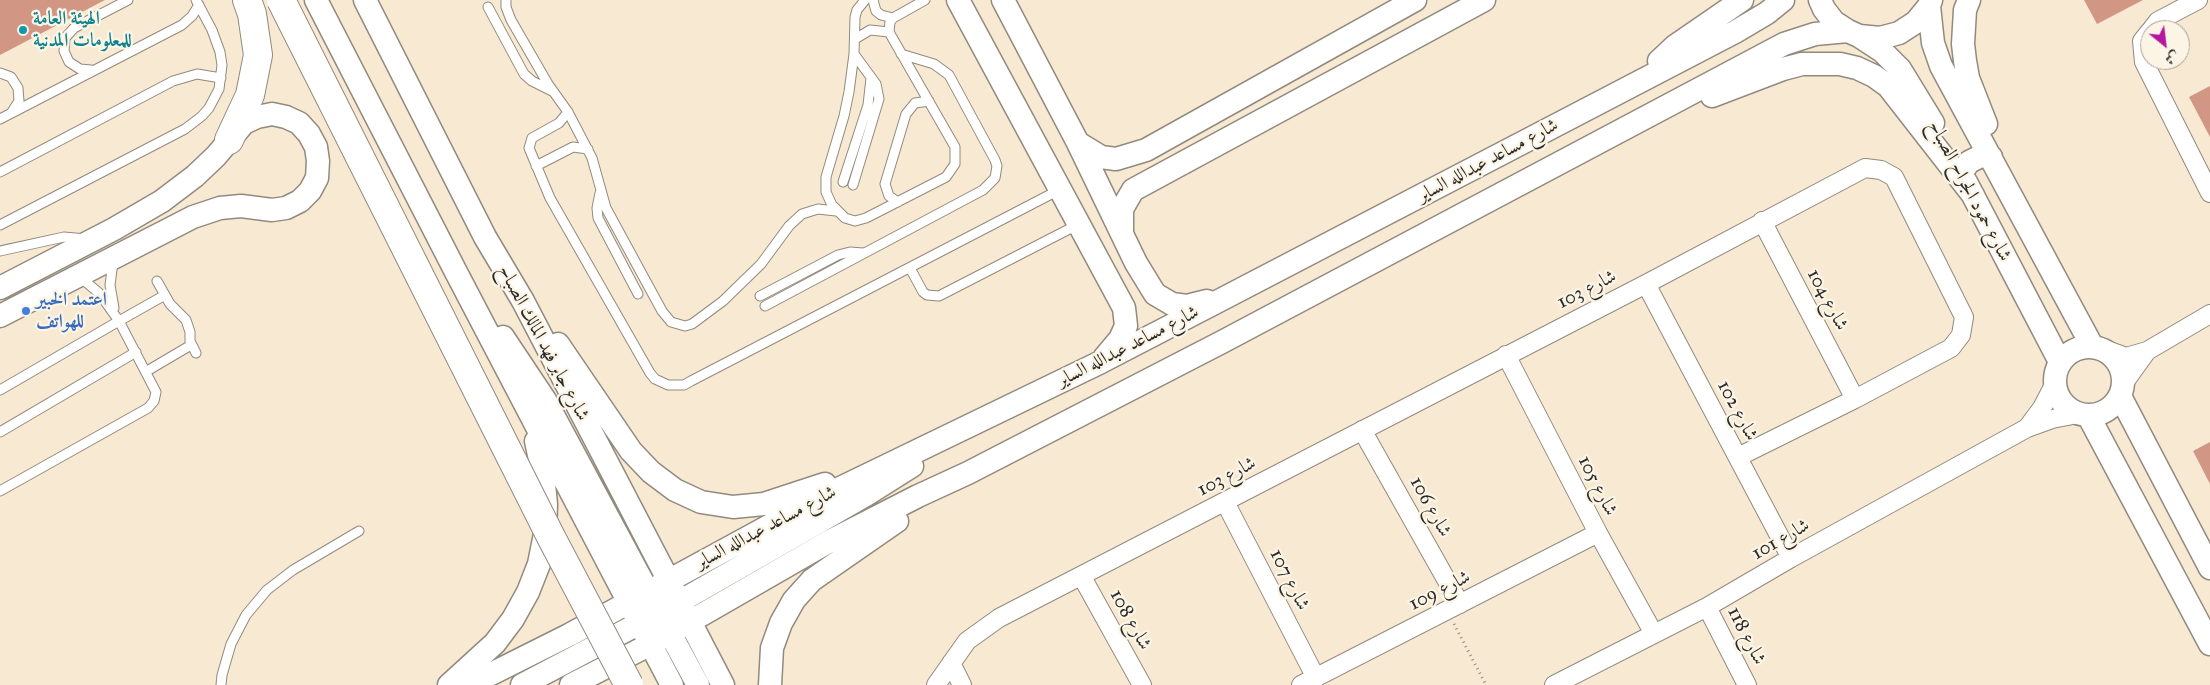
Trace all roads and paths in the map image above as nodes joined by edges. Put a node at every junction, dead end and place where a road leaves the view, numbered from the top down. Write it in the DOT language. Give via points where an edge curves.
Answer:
graph roads {
  1 [pos="128,0"];
  2 [pos="247,0"];
  3 [pos="281,0"];
  4 [pos="316,0"];
  5 [pos="365,0"];
  6 [pos="506,0"];
  7 [pos="865,0"];
  8 [pos="872,0"];
  9 [pos="925,0"];
  10 [pos="1003,0"];
  11 [pos="1415,0"];
  12 [pos="1484,0"];
  13 [pos="1742,0"];
  14 [pos="1783,0"];
  15 [pos="1820,0"];
  16 [pos="1969,0"];
  17 [pos="2198,0"];
  18 [pos="956,2"];
  19 [pos="198,3"];
  20 [pos="1930,3"];
  21 [pos="1453,6"];
  22 [pos="488,7"];
  23 [pos="893,18"];
  24 [pos="2160,20"];
  25 [pos="889,32"];
  26 [pos="1854,33"];
  27 [pos="855,39"];
  28 [pos="854,54"];
  29 [pos="901,54"];
  30 [pos="94,70"];
  31 [pos="2148,70"];
  32 [pos="0,73"];
  33 [pos="871,77"];
  34 [pos="221,78"];
  35 [pos="1644,80"];
  36 [pos="553,91"];
  37 [pos="929,101"];
  38 [pos="12,112"];
  39 [pos="568,112"];
  40 [pos="0,119"];
  41 [pos="1630,128"];
  42 [pos="229,140"];
  43 [pos="1078,143"];
  44 [pos="588,149"];
  45 [pos="1991,156"];
  46 [pos="536,166"];
  47 [pos="0,172"];
  48 [pos="1960,173"];
  49 [pos="2002,178"];
  50 [pos="843,182"];
  51 [pos="2208,184"];
  52 [pos="852,185"];
  53 [pos="1060,189"];
  54 [pos="600,190"];
  55 [pos="1973,195"];
  56 [pos="898,202"];
  57 [pos="836,211"];
  58 [pos="1762,221"];
  59 [pos="1079,224"];
  60 [pos="0,225"];
  61 [pos="1122,234"];
  62 [pos="91,240"];
  63 [pos="0,251"];
  64 [pos="863,253"];
  65 [pos="114,257"];
  66 [pos="1136,264"];
  67 [pos="910,268"];
  68 [pos="25,274"];
  69 [pos="79,276"];
  70 [pos="1108,277"];
  71 [pos="0,278"];
  72 [pos="157,281"];
  73 [pos="1646,284"];
  74 [pos="0,288"];
  75 [pos="638,294"];
  76 [pos="1232,294"];
  77 [pos="165,295"];
  78 [pos="760,296"];
  79 [pos="470,298"];
  80 [pos="523,301"];
  81 [pos="765,306"];
  82 [pos="2210,314"];
  83 [pos="0,316"];
  84 [pos="117,317"];
  85 [pos="2098,348"];
  86 [pos="2147,351"];
  87 [pos="136,352"];
  88 [pos="1506,355"];
  89 [pos="1101,362"];
  90 [pos="2060,362"];
  91 [pos="146,371"];
  92 [pos="2054,385"];
  93 [pos="0,390"];
  94 [pos="2122,390"];
  95 [pos="1855,399"];
  96 [pos="530,413"];
  97 [pos="2083,414"];
  98 [pos="2027,428"];
  99 [pos="1362,430"];
  100 [pos="0,432"];
  101 [pos="956,433"];
  102 [pos="1738,457"];
  103 [pos="872,472"];
  104 [pos="968,472"];
  105 [pos="0,490"];
  106 [pos="1225,502"];
  107 [pos="2186,523"];
  108 [pos="359,531"];
  109 [pos="1598,533"];
  110 [pos="2154,538"];
  111 [pos="1791,558"];
  112 [pos="2210,568"];
  113 [pos="1082,576"];
  114 [pos="668,581"];
  115 [pos="1707,607"];
  116 [pos="1454,608"];
  117 [pos="656,611"];
  118 [pos="690,621"];
  119 [pos="1654,634"];
  120 [pos="651,644"];
  121 [pos="2210,644"];
  122 [pos="951,663"];
  123 [pos="1309,681"];
  124 [pos="221,685"];
  125 [pos="449,685"];
  126 [pos="469,685"];
  127 [pos="522,685"];
  128 [pos="571,685"];
  129 [pos="630,685"];
  130 [pos="672,685"];
  131 [pos="698,685"];
  132 [pos="723,685"];
  133 [pos="770,685"];
  134 [pos="936,685"];
  135 [pos="962,685"];
  136 [pos="1142,685"];
  137 [pos="1486,685"];
  138 [pos="1554,685"];
  139 [pos="1747,685"];
  1 -- 30 [label="lane" via="74,28 66,38 64,51 69,62 80,70"];
  2 -- 42 [label="highway" via="258,54 250,95"];
  3 -- 129 [label="highway, bridge" via="551,537"];
  4 -- 79 [label="street"];
  5 -- 80 [label="street, شارع جابر فهد المالك الصباح" via="485,237"];
  6 -- 36 [label="lane" via="511,20"];
  7 -- 27 [label="lane" via="855,17"];
  8 -- 23 [label="lane" via="881,16"];
  9 -- 23 [label="lane"];
  10 -- 43 [label="street"];
  11 -- 43 [label="street" via="1146,150 1116,159 1101,157"];
  12 -- 21 [label="street"];
  13 -- 35 [label="street" via="1675,46"];
  14 -- 35 [label="street, شارع مساعد عبدالله الساير" via="1735,32"];
  15 -- 26 [label="street, شارع حمود الجراح الصباح" via="1834,22"];
  16 -- 49 [label="street" via="1965,10 1964,61"];
  17 -- 24 [label="street"];
  18 -- 53 [label="street"];
  19 -- 30 [label="lane" via="192,16 182,25"];
  19 -- 34 [label="lane" via="220,52"];
  20 -- 26 [label="street, شارع مساعد عبدالله الساير" via="1916,22 1899,33 1880,38"];
  20 -- 45 [label="street, شارع حمود الجراح الصباح" via="1930,31 1936,55"];
  21 -- 61 [label="street" via="1226,142 1133,190 1122,208"];
  22 -- 36 [label="lane" via="524,74"];
  23 -- 25 [label="lane"];
  25 -- 27 [label="lane" via="870,30"];
  25 -- 29 [label="lane"];
  26 -- 41 [label="street, شارع مساعد عبدالله الساير" via="1815,34 1784,44"];
  26 -- 48 [label="street, شارع حمود الجراح الصباح" via="1882,51 1904,74"];
  27 -- 28 [label="lane"];
  28 -- 33 [label="lane"];
  28 -- 57 [label="lane" via="844,116 826,177 828,199"];
  29 -- 37 [label="lane"];
  29 -- 64 [label="lane" via="934,64 949,75 996,160 997,172 988,187"];
  30 -- 38 [label="lane"];
  31 -- 51 [label="street"];
  32 -- 38 [label="lane" via="10,77 18,88 19,101"];
  33 -- 50 [label="lane" via="868,105"];
  33 -- 52 [label="lane" via="878,91 878,107"];
  34 -- 47 [label="lane" via="197,74 173,81"];
  34 -- 60 [label="lane" via="209,108 194,123"];
  35 -- 76 [label="street, شارع مساعد عبدالله الساير"];
  36 -- 39 [label="lane"];
  37 -- 56 [label="lane" via="915,103 906,114 886,184 888,196"];
  37 -- 56 [label="lane" via="955,147 956,164 946,177"];
  38 -- 40 [label="lane"];
  39 -- 44 [label="lane"];
  39 -- 46 [label="lane" via="559,123 530,141 529,148"];
  41 -- 55 [label="street" via="1783,69 1802,64 1840,64 1857,68 1888,86"];
  41 -- 104 [label="street, شارع مساعد عبدالله الساير"];
  42 -- 62 [label="street" via="178,190"];
  42 -- 65 [label="street" via="244,123 258,117 272,114 286,117 309,134 316,147 317,178 300,201 286,208 220,208 193,217"];
  43 -- 61 [label="street"];
  44 -- 46 [label="lane" via="573,147"];
  44 -- 54 [label="lane"];
  45 -- 48 [label="street" via="1981,156 1969,162"];
  45 -- 49 [label="street, شارع حمود الجراح الصباح"];
  46 -- 67 [label="lane" via="550,198 650,373 668,386 684,385"];
  48 -- 55 [label="street, شارع حمود الجراح الصباح"];
  49 -- 85 [label="street, شارع حمود الجراح الصباح"];
  53 -- 59 [label="street"];
  53 -- 67 [label="lane"];
  54 -- 57 [label="lane" via="606,208 666,318 685,326 698,321 743,283 794,219 810,210"];
  54 -- 75 [label="lane" via="598,218"];
  55 -- 90 [label="street, شارع حمود الجراح الصباح"];
  56 -- 57 [label="lane" via="855,221"];
  58 -- 73 [label="street, شارع 103"];
  58 -- 95 [label="street, شارع 104"];
  58 -- 95 [label="street, شارع 103" via="1865,168 1881,170 1894,178 1964,316 1961,335 1951,348"];
  59 -- 67 [label="lane" via="939,296 923,292"];
  59 -- 70 [label="street"];
  61 -- 66 [label="street"];
  62 -- 63 [label="lane" via="64,236"];
  62 -- 68 [label="street"];
  64 -- 78 [label="lane" via="844,252"];
  64 -- 81 [label="lane"];
  65 -- 69 [label="street"];
  65 -- 84 [label="lane" via="110,285"];
  66 -- 70 [label="street" via="1124,274"];
  66 -- 76 [label="street" via="1155,294 1172,304 1187,306"];
  68 -- 71 [label="street"];
  68 -- 74 [label="street"];
  69 -- 83 [label="street"];
  69 -- 84 [label="lane" via="99,293"];
  70 -- 89 [label="street" via="1124,308 1126,326"];
  72 -- 77 [label="lane"];
  73 -- 88 [label="street, شارع 103"];
  73 -- 102 [label="street, شارع 102"];
  76 -- 89 [label="street, شارع مساعد عبدالله الساير"];
  77 -- 84 [label="lane"];
  77 -- 91 [label="lane" via="186,320 193,349"];
  79 -- 96 [label="street"];
  79 -- 117 [label="street" via="532,379"];
  80 -- 103 [label="street" via="572,364 631,451 675,490 701,502 733,507 764,504"];
  80 -- 114 [label="street, شارع جابر فهد المالك الصباح"];
  82 -- 86 [label="street"];
  84 -- 87 [label="lane"];
  84 -- 93 [label="lane"];
  85 -- 86 [label="street" via="2126,356"];
  85 -- 90 [label="street" via="2074,350"];
  85 -- 94 [label="street" via="2115,357 2122,369"];
  86 -- 94 [label="street"];
  87 -- 91 [label="lane"];
  87 -- 100 [label="lane"];
  88 -- 99 [label="street, شارع 103"];
  88 -- 109 [label="street, شارع 105"];
  89 -- 101 [label="street, شارع مساعد عبدالله الساير"];
  90 -- 92 [label="street"];
  91 -- 105 [label="lane" via="156,392 148,408"];
  92 -- 97 [label="street" via="2066,407"];
  92 -- 98 [label="street, شارع 101"];
  94 -- 97 [label="street" via="2107,411"];
  94 -- 107 [label="street"];
  95 -- 102 [label="street, شارع 103"];
  96 -- 117 [label="street"];
  96 -- 125 [label="street" via="546,504 539,564 513,619 495,643"];
  97 -- 98 [label="street, شارع 101" via="2052,418"];
  97 -- 110 [label="street"];
  98 -- 111 [label="street, شارع 101"];
  99 -- 106 [label="street, شارع 103"];
  99 -- 116 [label="street, شارع 106"];
  101 -- 103 [label="street, شارع مساعد عبدالله الساير"];
  101 -- 117 [label="street" via="891,480"];
  102 -- 111 [label="street, شارع 102"];
  103 -- 114 [label="street, شارع مساعد عبدالله الساير"];
  104 -- 118 [label="street, شارع مساعد عبدالله الساير" via="830,541"];
  104 -- 133 [label="street" via="812,580 794,600 781,623 772,648"];
  106 -- 113 [label="street, شارع 103"];
  106 -- 123 [label="street, شارع 107"];
  107 -- 110 [label="street" via="2172,534"];
  107 -- 112 [label="street"];
  108 -- 124 [label="lane" via="318,554 267,590 246,615 231,644"];
  109 -- 116 [label="street, شارع 109"];
  109 -- 119 [label="street, شارع 105"];
  110 -- 121 [label="street"];
  111 -- 115 [label="street, شارع 101"];
  113 -- 122 [label="street, شارع 103" via="999,618 967,641"];
  113 -- 136 [label="street, شارع 108"];
  114 -- 117 [label="street, شارع مساعد عبدالله الساير"];
  115 -- 119 [label="street, شارع 101"];
  115 -- 139 [label="street, شارع 118"];
  116 -- 123 [label="street, شارع 109"];
  116 -- 137 [label="path"];
  117 -- 118 [label="street, شارع مساعد عبدالله الساير"];
  117 -- 120 [label="street, شارع مساعد عبدالله الساير"];
  117 -- 126 [label="street, شارع مساعد عبدالله الساير" via="569,635"];
  117 -- 127 [label="street"];
  117 -- 131 [label="street"];
  118 -- 132 [label="street"];
  119 -- 138 [label="street, شارع 101"];
  120 -- 128 [label="street, شارع مساعد عبدالله الساير"];
  120 -- 130 [label="street"];
  122 -- 134 [label="street, شارع 103"];
  122 -- 135 [label="street"];
}
